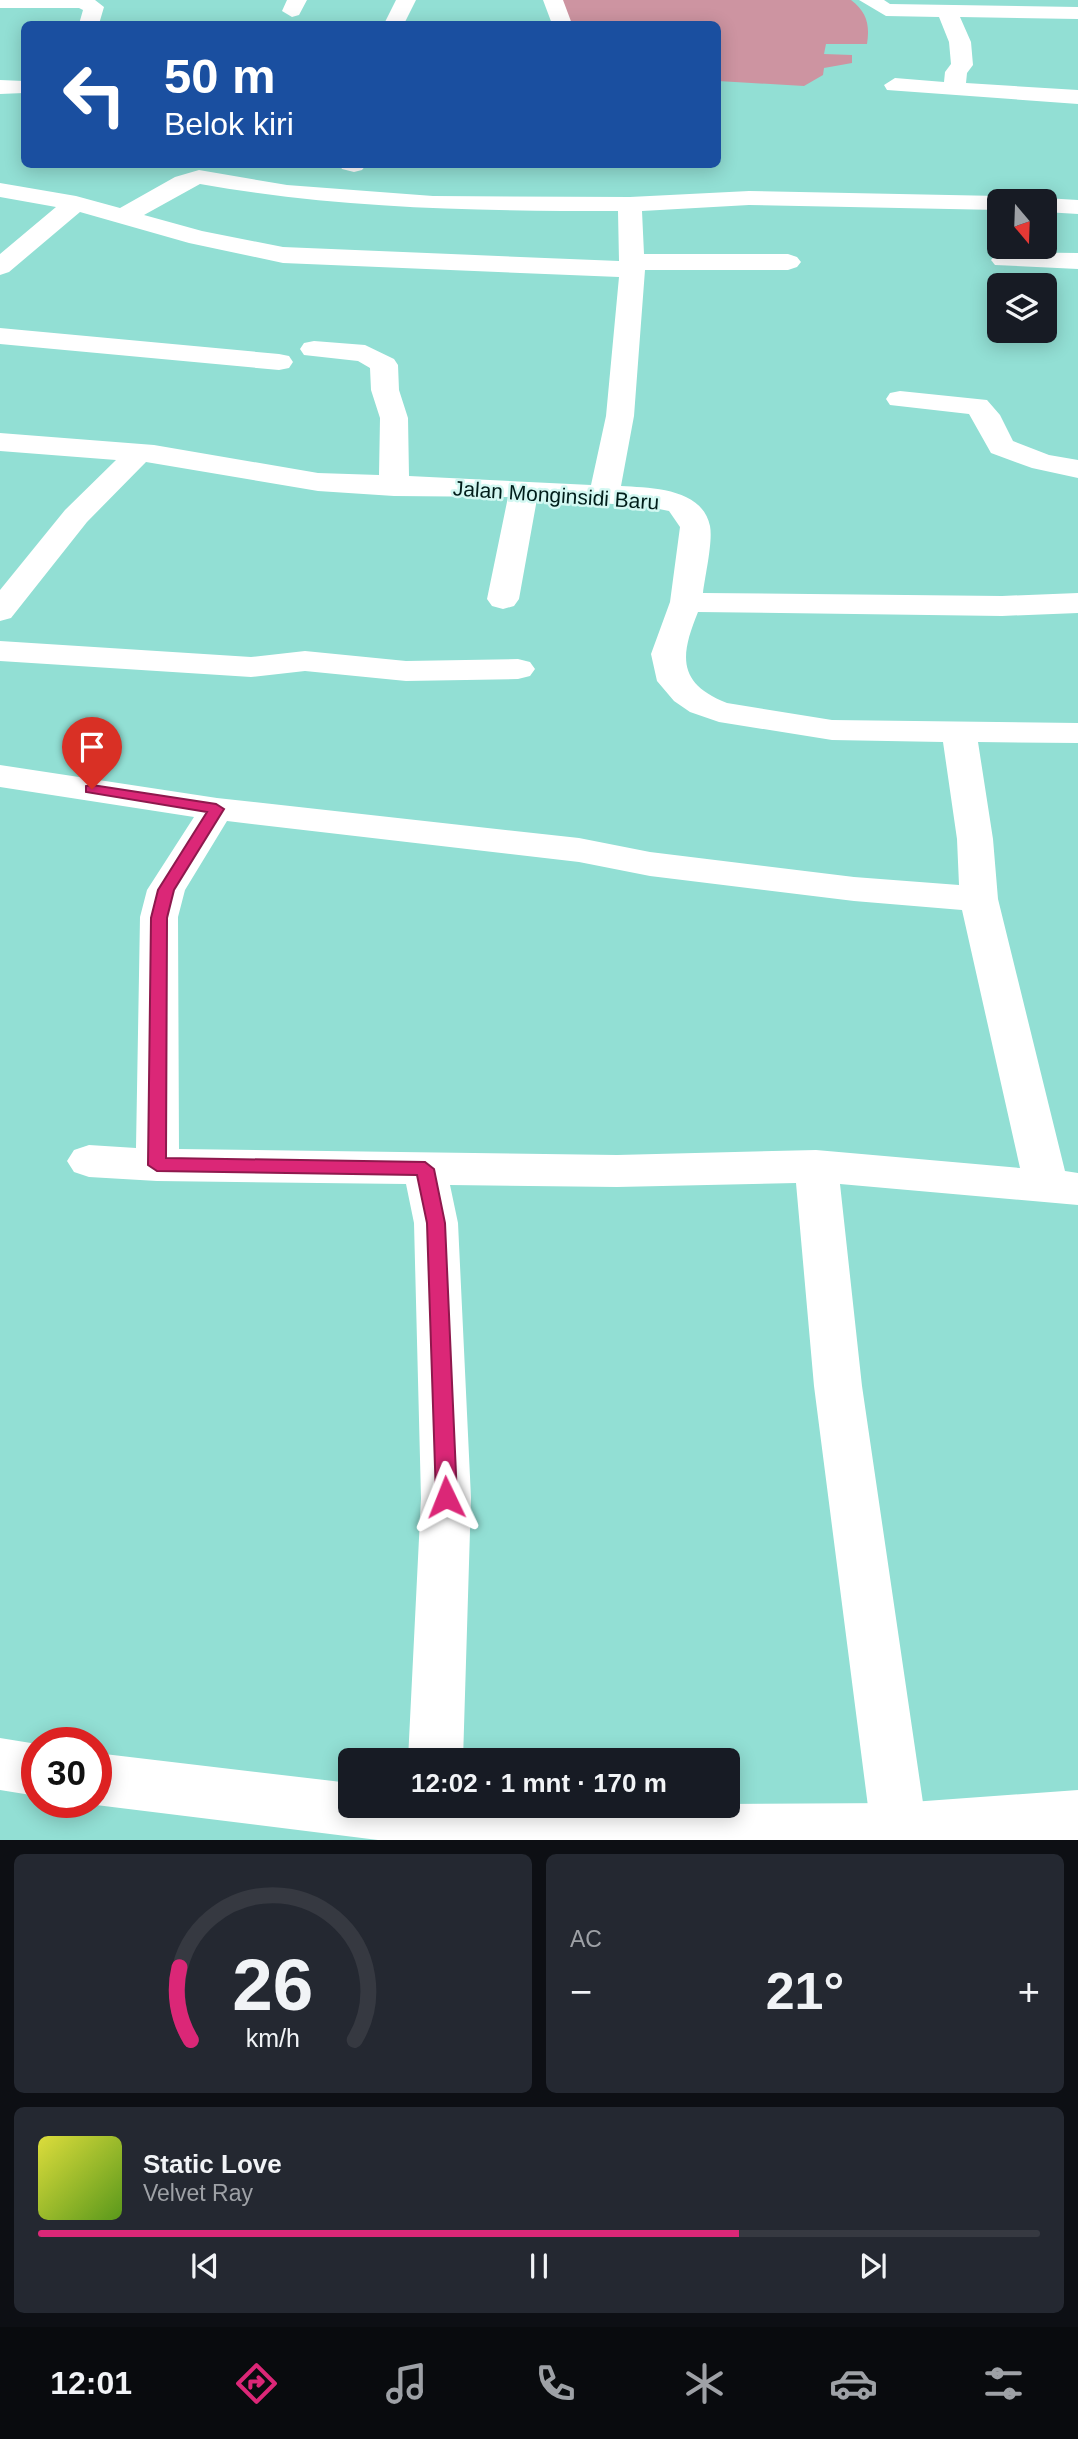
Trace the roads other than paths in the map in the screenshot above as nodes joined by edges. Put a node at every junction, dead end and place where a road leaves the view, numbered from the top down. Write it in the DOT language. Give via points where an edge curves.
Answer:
graph roads {
  1 [pos="406,0"];
  2 [pos="553,0"];
  3 [pos="869,0"];
  4 [pos="39,1"];
  5 [pos="0,2"];
  6 [pos="987,6"];
  7 [pos="947,11"];
  8 [pos="1020,12"];
  9 [pos="1078,13"];
  10 [pos="90,21"];
  11 [pos="396,21"];
  12 [pos="561,21"];
  13 [pos="1042,34"];
  14 [pos="895,85"];
  15 [pos="0,87"];
  16 [pos="21,87"];
  17 [pos="955,89"];
  18 [pos="1078,97"];
  19 [pos="0,190"];
  20 [pos="76,203"];
  21 [pos="987,203"];
  22 [pos="630,204"];
  23 [pos="1057,205"];
  24 [pos="1078,206"];
  25 [pos="122,217"];
  26 [pos="452,232"];
  27 [pos="1004,260"];
  28 [pos="1078,261"];
  29 [pos="788,262"];
  30 [pos="631,266"];
  31 [pos="0,267"];
  32 [pos="0,336"];
  33 [pos="314,349"];
  34 [pos="279,362"];
  35 [pos="900,399"];
  36 [pos="0,442"];
  37 [pos="139,453"];
  38 [pos="1078,468"];
  39 [pos="394,487"];
  40 [pos="524,490"];
  41 [pos="604,495"];
  42 [pos="503,599"];
  43 [pos="686,602"];
  44 [pos="1078,603"];
  45 [pos="0,611"];
  46 [pos="0,651"];
  47 [pos="518,669"];
  48 [pos="958,732"];
  49 [pos="1078,733"];
  50 [pos="0,776"];
  51 [pos="216,809"];
  52 [pos="979,900"];
  53 [pos="89,1161"];
  54 [pos="157,1165"];
  55 [pos="816,1167"];
  56 [pos="425,1169"];
  57 [pos="1062,1187"];
  58 [pos="436,1748"];
  59 [pos="0,1764"];
  60 [pos="21,1767"];
  61 [pos="112,1781"];
  62 [pos="1078,1817"];
  63 [pos="433,1822"];
  64 [pos="899,1830"];
  1 -- 11 [label="street"];
  2 -- 12 [label="street"];
  3 -- 7 [label="street" via="887,10"];
  4 -- 5 [label="street"];
  4 -- 10 [label="street" via="89,4 94,7"];
  6 -- 7 [label="street"];
  6 -- 8 [label="street"];
  7 -- 17 [label="street" via="960,42 962,65 956,72"];
  8 -- 9 [label="street"];
  8 -- 13 [label="street" via="1028,28"];
  14 -- 17 [label="street"];
  15 -- 16 [label="street"];
  17 -- 18 [label="street"];
  19 -- 20 [label="street"];
  20 -- 25 [label="street"];
  20 -- 31 [label="street"];
  21 -- 22 [label="street" via="750,198"];
  22 -- 26 [label="street"];
  22 -- 30 [label="street"];
  23 -- 24 [label="street"];
  25 -- 26 [label="street" via="283,255"];
  25 -- 26 [label="street" via="199,177 287,192"];
  26 -- 30 [label="street"];
  27 -- 28 [label="street"];
  29 -- 30 [label="street"];
  30 -- 41 [label="street" via="620,416"];
  32 -- 34 [label="street"];
  33 -- 39 [label="street" via="365,353 384,365 385,390 394,418"];
  35 -- 38 [label="street" via="977,406 1001,447 1042,462"];
  36 -- 37 [label="street, Jalan Monginsidi Baru"];
  37 -- 39 [label="street, Jalan Monginsidi Baru" via="318,482"];
  37 -- 45 [label="street" via="76,516"];
  39 -- 40 [label="street, Jalan Monginsidi Baru"];
  40 -- 41 [label="street, Jalan Monginsidi Baru"];
  40 -- 42 [label="street"];
  41 -- 43 [label="street, Jalan Monginsidi Baru" via="664,500 687,510 695,527"];
  43 -- 44 [label="street"];
  43 -- 48 [label="street, Jalan Monginsidi Baru" via="675,628 669,665 674,681 702,705 809,727"];
  46 -- 47 [label="street" via="251,667 305,662 406,671"];
  48 -- 49 [label="street, Jalan Monginsidi Baru"];
  48 -- 52 [label="street" via="975,839"];
  50 -- 51 [label="street"];
  51 -- 52 [label="street" via="516,842 854,889"];
  51 -- 54 [label="street" via="166,890 159,918"];
  52 -- 57 [label="street"];
  53 -- 54 [label="street"];
  54 -- 56 [label="street"];
  55 -- 56 [label="street"];
  55 -- 57 [label="street"];
  55 -- 64 [label="street" via="838,1386"];
  56 -- 58 [label="street" via="436,1223 446,1497"];
  59 -- 60 [label="street"];
  61 -- 63 [label="street"];
  62 -- 64 [label="street"];
  63 -- 64 [label="street" via="666,1830"];
}
